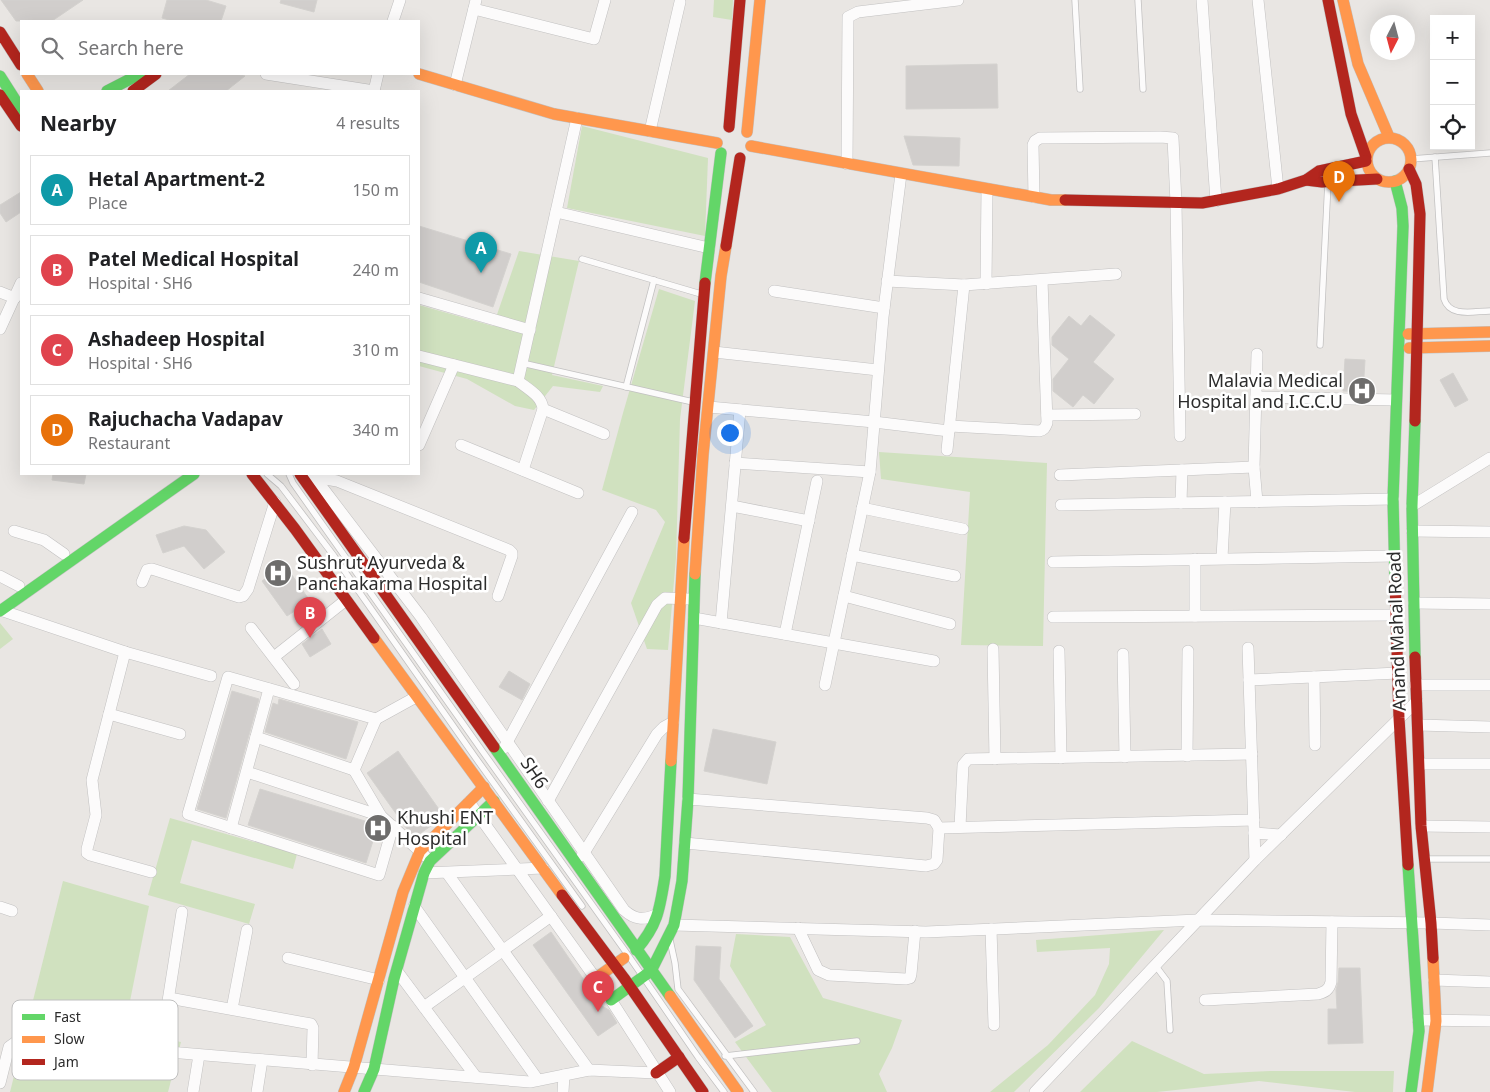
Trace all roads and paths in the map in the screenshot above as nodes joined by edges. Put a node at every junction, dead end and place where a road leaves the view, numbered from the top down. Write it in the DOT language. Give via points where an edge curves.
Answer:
graph roads {
  1 [pos="400,0"];
  2 [pos="605,0"];
  3 [pos="740,0"];
  4 [pos="760,0"];
  5 [pos="958,0"];
  6 [pos="1075,0"];
  7 [pos="1138,0"];
  8 [pos="1202,0"];
  9 [pos="1258,0"];
  10 [pos="1328,0"];
  11 [pos="1343,0"];
  12 [pos="680,2"];
  13 [pos="475,5"];
  14 [pos="393,20"];
  15 [pos="0,32"];
  16 [pos="0,43"];
  17 [pos="20,63"];
  18 [pos="420,74"];
  19 [pos="28,75"];
  20 [pos="138,75"];
  21 [pos="155,75"];
  22 [pos="272,75"];
  23 [pos="378,75"];
  24 [pos="0,76"];
  25 [pos="455,85"];
  26 [pos="1143,88"];
  27 [pos="1080,89"];
  28 [pos="28,90"];
  29 [pos="37,90"];
  30 [pos="109,90"];
  31 [pos="134,90"];
  32 [pos="368,90"];
  33 [pos="374,90"];
  34 [pos="0,95"];
  35 [pos="20,107"];
  36 [pos="577,118"];
  37 [pos="20,125"];
  38 [pos="729,126"];
  39 [pos="650,131"];
  40 [pos="747,132"];
  41 [pos="1389,137"];
  42 [pos="751,146"];
  43 [pos="719,148"];
  44 [pos="1490,153"];
  45 [pos="1435,157"];
  46 [pos="740,158"];
  47 [pos="1366,159"];
  48 [pos="848,164"];
  49 [pos="1410,164"];
  50 [pos="902,174"];
  51 [pos="1377,179"];
  52 [pos="1306,180"];
  53 [pos="1328,181"];
  54 [pos="1395,181"];
  55 [pos="987,189"];
  56 [pos="1278,189"];
  57 [pos="1034,197"];
  58 [pos="1216,201"];
  59 [pos="1176,203"];
  60 [pos="556,212"];
  61 [pos="709,248"];
  62 [pos="582,258"];
  63 [pos="1116,274"];
  64 [pos="654,280"];
  65 [pos="1042,280"];
  66 [pos="888,281"];
  67 [pos="986,284"];
  68 [pos="964,285"];
  69 [pos="20,286"];
  70 [pos="774,291"];
  71 [pos="0,292"];
  72 [pos="703,294"];
  73 [pos="15,298"];
  74 [pos="420,298"];
  75 [pos="884,308"];
  76 [pos="1490,311"];
  77 [pos="0,329"];
  78 [pos="530,330"];
  79 [pos="1490,332"];
  80 [pos="1399,334"];
  81 [pos="1418,334"];
  82 [pos="1320,345"];
  83 [pos="1490,346"];
  84 [pos="1398,348"];
  85 [pos="1418,348"];
  86 [pos="714,352"];
  87 [pos="1257,354"];
  88 [pos="420,357"];
  89 [pos="522,363"];
  90 [pos="454,365"];
  91 [pos="878,370"];
  92 [pos="518,381"];
  93 [pos="626,387"];
  94 [pos="1256,396"];
  95 [pos="1396,400"];
  96 [pos="694,402"];
  97 [pos="709,407"];
  98 [pos="543,409"];
  99 [pos="740,410"];
  100 [pos="1135,414"];
  101 [pos="1047,415"];
  102 [pos="874,422"];
  103 [pos="949,428"];
  104 [pos="604,434"];
  105 [pos="1180,436"];
  106 [pos="420,443"];
  107 [pos="461,445"];
  108 [pos="947,450"];
  109 [pos="1490,458"];
  110 [pos="736,463"];
  111 [pos="1254,467"];
  112 [pos="523,470"];
  113 [pos="1182,470"];
  114 [pos="870,472"];
  115 [pos="175,475"];
  116 [pos="193,475"];
  117 [pos="253,475"];
  118 [pos="268,475"];
  119 [pos="289,475"];
  120 [pos="301,475"];
  121 [pos="313,475"];
  122 [pos="1060,475"];
  123 [pos="817,481"];
  124 [pos="578,493"];
  125 [pos="1393,499"];
  126 [pos="274,502"];
  127 [pos="1225,502"];
  128 [pos="1257,502"];
  129 [pos="1181,503"];
  130 [pos="1061,504"];
  131 [pos="732,506"];
  132 [pos="1412,506"];
  133 [pos="862,508"];
  134 [pos="632,512"];
  135 [pos="808,521"];
  136 [pos="963,529"];
  137 [pos="14,531"];
  138 [pos="1412,531"];
  139 [pos="1490,532"];
  140 [pos="64,554"];
  141 [pos="852,554"];
  142 [pos="1394,556"];
  143 [pos="1222,558"];
  144 [pos="1195,559"];
  145 [pos="1053,562"];
  146 [pos="0,576"];
  147 [pos="955,576"];
  148 [pos="142,582"];
  149 [pos="19,586"];
  150 [pos="498,596"];
  151 [pos="844,596"];
  152 [pos="679,598"];
  153 [pos="694,599"];
  154 [pos="346,600"];
  155 [pos="1414,603"];
  156 [pos="1490,604"];
  157 [pos="0,608"];
  158 [pos="1397,615"];
  159 [pos="1195,616"];
  160 [pos="1053,617"];
  161 [pos="694,618"];
  162 [pos="722,623"];
  163 [pos="950,624"];
  164 [pos="251,628"];
  165 [pos="785,634"];
  166 [pos="834,643"];
  167 [pos="1248,648"];
  168 [pos="993,649"];
  169 [pos="1059,651"];
  170 [pos="1188,651"];
  171 [pos="126,652"];
  172 [pos="1123,654"];
  173 [pos="274,657"];
  174 [pos="934,661"];
  175 [pos="1398,673"];
  176 [pos="211,676"];
  177 [pos="1314,677"];
  178 [pos="1249,680"];
  179 [pos="294,684"];
  180 [pos="825,685"];
  181 [pos="1415,685"];
  182 [pos="1490,685"];
  183 [pos="269,689"];
  184 [pos="416,697"];
  185 [pos="1417,701"];
  186 [pos="109,714"];
  187 [pos="1399,718"];
  188 [pos="376,719"];
  189 [pos="673,722"];
  190 [pos="1418,725"];
  191 [pos="1490,727"];
  192 [pos="180,734"];
  193 [pos="256,738"];
  194 [pos="507,743"];
  195 [pos="1315,745"];
  196 [pos="1252,754"];
  197 [pos="500,756"];
  198 [pos="1187,756"];
  199 [pos="1125,757"];
  200 [pos="1061,758"];
  201 [pos="995,759"];
  202 [pos="1420,764"];
  203 [pos="1490,764"];
  204 [pos="354,770"];
  205 [pos="246,772"];
  206 [pos="484,787"];
  207 [pos="688,799"];
  208 [pos="494,801"];
  209 [pos="548,801"];
  210 [pos="468,802"];
  211 [pos="381,816"];
  212 [pos="478,816"];
  213 [pos="1254,820"];
  214 [pos="393,826"];
  215 [pos="1421,826"];
  216 [pos="960,827"];
  217 [pos="1490,827"];
  218 [pos="231,828"];
  219 [pos="939,828"];
  220 [pos="1254,833"];
  221 [pos="1281,835"];
  222 [pos="685,843"];
  223 [pos="420,851"];
  224 [pos="584,852"];
  225 [pos="1424,859"];
  226 [pos="1490,859"];
  227 [pos="1255,860"];
  228 [pos="430,861"];
  229 [pos="576,865"];
  230 [pos="543,868"];
  231 [pos="518,869"];
  232 [pos="151,872"];
  233 [pos="424,873"];
  234 [pos="447,873"];
  235 [pos="414,906"];
  236 [pos="0,907"];
  237 [pos="12,911"];
  238 [pos="182,912"];
  239 [pos="586,912"];
  240 [pos="656,915"];
  241 [pos="551,916"];
  242 [pos="1198,920"];
  243 [pos="1332,922"];
  244 [pos="1413,922"];
  245 [pos="1431,923"];
  246 [pos="674,925"];
  247 [pos="1490,925"];
  248 [pos="798,928"];
  249 [pos="991,929"];
  250 [pos="248,930"];
  251 [pos="915,931"];
  252 [pos="669,936"];
  253 [pos="503,951"];
  254 [pos="288,958"];
  255 [pos="623,958"];
  256 [pos="1155,965"];
  257 [pos="397,971"];
  258 [pos="465,978"];
  259 [pos="596,978"];
  260 [pos="379,980"];
  261 [pos="638,980"];
  262 [pos="1434,980"];
  263 [pos="1490,982"];
  264 [pos="169,998"];
  265 [pos="611,1000"];
  266 [pos="1205,1000"];
  267 [pos="424,1007"];
  268 [pos="232,1009"];
  269 [pos="658,1014"];
  270 [pos="1418,1020"];
  271 [pos="1436,1020"];
  272 [pos="1490,1021"];
  273 [pos="994,1025"];
  274 [pos="1170,1030"];
  275 [pos="857,1041"];
  276 [pos="12,1045"];
  277 [pos="178,1053"];
  278 [pos="199,1055"];
  279 [pos="728,1056"];
  280 [pos="679,1057"];
  281 [pos="713,1057"];
  282 [pos="262,1060"];
  283 [pos="312,1065"];
  284 [pos="354,1067"];
  285 [pos="374,1069"];
  286 [pos="589,1070"];
  287 [pos="656,1073"];
  288 [pos="564,1075"];
  289 [pos="701,1077"];
  290 [pos="476,1078"];
  291 [pos="538,1080"];
  292 [pos="0,1083"];
  293 [pos="193,1092"];
  294 [pos="257,1092"];
  295 [pos="344,1092"];
  296 [pos="364,1092"];
  297 [pos="563,1092"];
  298 [pos="659,1092"];
  299 [pos="670,1092"];
  300 [pos="703,1092"];
  301 [pos="724,1092"];
  302 [pos="738,1092"];
  303 [pos="754,1092"];
  304 [pos="1034,1092"];
  305 [pos="1411,1092"];
  306 [pos="1427,1092"];
  1 -- 14 [label="street"];
  2 -- 13 [label="street" via="594,39"];
  3 -- 38 [label="street"];
  4 -- 40 [label="street"];
  5 -- 48 [label="street" via="858,12 848,17"];
  6 -- 27 [label="lane"];
  7 -- 26 [label="lane"];
  8 -- 58 [label="street"];
  9 -- 56 [label="street"];
  10 -- 47 [label="street" via="1351,114"];
  11 -- 41 [label="street" via="1358,64"];
  12 -- 39 [label="street"];
  13 -- 25 [label="street"];
  15 -- 17 [label="street"];
  16 -- 28 [label="street"];
  18 -- 25 [label="street"];
  19 -- 29 [label="street"];
  20 -- 30 [label="street"];
  21 -- 31 [label="street"];
  22 -- 32 [label="street"];
  23 -- 33 [label="street"];
  24 -- 35 [label="street"];
  25 -- 36 [label="street"];
  34 -- 37 [label="street"];
  36 -- 39 [label="street"];
  36 -- 60 [label="street"];
  38 -- 40 [label="street" via="740,127"];
  38 -- 43 [label="street" via="720,133"];
  39 -- 43 [label="street"];
  40 -- 42 [label="street"];
  41 -- 47 [label="street" via="1370,147"];
  41 -- 49 [label="street" via="1403,142 1408,148"];
  42 -- 46 [label="street"];
  42 -- 48 [label="street"];
  43 -- 46 [label="street" via="729,159"];
  43 -- 61 [label="street"];
  44 -- 45 [label="lane"];
  45 -- 49 [label="lane"];
  45 -- 76 [label="lane" via="1446,304 1457,312"];
  46 -- 86 [label="street" via="721,276"];
  47 -- 51 [label="street" via="1371,174"];
  47 -- 52 [label="street" via="1319,171"];
  48 -- 50 [label="street"];
  49 -- 54 [label="street" via="1405,176"];
  49 -- 81 [label="street, Anand Mahal Road" via="1420,214"];
  50 -- 55 [label="street"];
  50 -- 66 [label="street"];
  51 -- 53 [label="street"];
  51 -- 54 [label="street"];
  52 -- 53 [label="street"];
  52 -- 56 [label="street"];
  53 -- 82 [label="lane"];
  54 -- 80 [label="street, Anand Mahal Road" via="1403,216"];
  55 -- 57 [label="street"];
  55 -- 67 [label="street"];
  56 -- 58 [label="street"];
  57 -- 59 [label="street"];
  57 -- 59 [label="street" via="1033,145 1040,138 1171,137"];
  58 -- 59 [label="street"];
  59 -- 105 [label="street"];
  60 -- 61 [label="street"];
  60 -- 78 [label="street"];
  61 -- 72 [label="street"];
  62 -- 64 [label="lane"];
  63 -- 65 [label="street"];
  64 -- 72 [label="lane"];
  64 -- 93 [label="lane"];
  65 -- 67 [label="street"];
  65 -- 101 [label="street"];
  66 -- 68 [label="street"];
  66 -- 75 [label="street"];
  67 -- 68 [label="street"];
  68 -- 103 [label="street"];
  69 -- 73 [label="street"];
  70 -- 75 [label="street"];
  71 -- 73 [label="street"];
  72 -- 96 [label="street"];
  73 -- 77 [label="street"];
  74 -- 78 [label="street"];
  75 -- 91 [label="street"];
  78 -- 89 [label="street"];
  79 -- 81 [label="street"];
  80 -- 81 [label="street"];
  80 -- 84 [label="street, Anand Mahal Road"];
  81 -- 85 [label="street, Anand Mahal Road"];
  83 -- 85 [label="street"];
  84 -- 85 [label="street"];
  84 -- 95 [label="street, Anand Mahal Road"];
  85 -- 132 [label="street, Anand Mahal Road"];
  86 -- 91 [label="street"];
  86 -- 97 [label="street"];
  87 -- 94 [label="street"];
  88 -- 90 [label="street"];
  89 -- 92 [label="street"];
  89 -- 93 [label="lane"];
  90 -- 92 [label="street"];
  90 -- 106 [label="street"];
  91 -- 102 [label="street"];
  92 -- 98 [label="street" via="537,396"];
  93 -- 96 [label="lane"];
  94 -- 95 [label="street"];
  94 -- 111 [label="street"];
  95 -- 125 [label="street, Anand Mahal Road"];
  96 -- 152 [label="street"];
  97 -- 99 [label="street"];
  97 -- 153 [label="street"];
  98 -- 104 [label="street"];
  98 -- 112 [label="street"];
  99 -- 102 [label="street"];
  99 -- 110 [label="street"];
  100 -- 101 [label="street"];
  101 -- 103 [label="street" via="1046,427 1038,431"];
  102 -- 103 [label="street"];
  102 -- 114 [label="street"];
  103 -- 108 [label="street"];
  107 -- 112 [label="street"];
  109 -- 132 [label="street"];
  110 -- 114 [label="street"];
  110 -- 131 [label="street"];
  111 -- 113 [label="street"];
  111 -- 128 [label="street"];
  112 -- 124 [label="street"];
  113 -- 122 [label="street"];
  113 -- 129 [label="street"];
  114 -- 133 [label="street"];
  115 -- 140 [label="street"];
  116 -- 157 [label="street"];
  117 -- 126 [label="street"];
  118 -- 239 [label="lane" via="281,486 334,556"];
  119 -- 255 [label="lane"];
  120 -- 197 [label="street, SH6"];
  121 -- 150 [label="street" via="337,481 509,550 512,556"];
  121 -- 194 [label="street" via="421,617"];
  123 -- 135 [label="street"];
  125 -- 128 [label="street"];
  125 -- 142 [label="street, Anand Mahal Road"];
  126 -- 148 [label="street" via="248,590 243,596 152,568 147,570"];
  126 -- 154 [label="street"];
  127 -- 128 [label="street"];
  127 -- 129 [label="street"];
  127 -- 143 [label="street"];
  129 -- 130 [label="street"];
  131 -- 135 [label="street"];
  131 -- 162 [label="street"];
  132 -- 138 [label="street, Anand Mahal Road"];
  133 -- 136 [label="street"];
  133 -- 141 [label="street"];
  134 -- 194 [label="street"];
  135 -- 165 [label="street"];
  137 -- 140 [label="street" via="44,540"];
  138 -- 139 [label="street"];
  138 -- 155 [label="street, Anand Mahal Road"];
  140 -- 149 [label="street"];
  141 -- 147 [label="street"];
  141 -- 151 [label="street"];
  142 -- 143 [label="street"];
  142 -- 158 [label="street, Anand Mahal Road"];
  143 -- 144 [label="street"];
  144 -- 145 [label="street"];
  144 -- 159 [label="street"];
  146 -- 149 [label="street"];
  149 -- 157 [label="street"];
  151 -- 163 [label="street"];
  151 -- 166 [label="street"];
  152 -- 153 [label="street"];
  152 -- 189 [label="street"];
  152 -- 209 [label="street" via="665,598 657,605"];
  153 -- 161 [label="street"];
  154 -- 173 [label="street"];
  154 -- 184 [label="street"];
  155 -- 156 [label="street"];
  155 -- 181 [label="street, Anand Mahal Road"];
  157 -- 171 [label="street"];
  158 -- 159 [label="street"];
  158 -- 175 [label="street, Anand Mahal Road"];
  159 -- 160 [label="street"];
  161 -- 162 [label="street"];
  161 -- 207 [label="street"];
  162 -- 165 [label="street"];
  164 -- 173 [label="street"];
  165 -- 166 [label="street"];
  166 -- 174 [label="street"];
  166 -- 180 [label="street"];
  167 -- 178 [label="street"];
  168 -- 201 [label="street"];
  169 -- 200 [label="street"];
  170 -- 198 [label="street"];
  171 -- 176 [label="street"];
  171 -- 186 [label="street"];
  172 -- 199 [label="street"];
  173 -- 179 [label="street"];
  175 -- 177 [label="street"];
  175 -- 187 [label="street, Anand Mahal Road"];
  177 -- 178 [label="street"];
  177 -- 195 [label="street"];
  178 -- 196 [label="street"];
  181 -- 182 [label="street"];
  181 -- 185 [label="street, Anand Mahal Road"];
  183 -- 188 [label="street"];
  183 -- 193 [label="street"];
  183 -- 218 [label="street" via="228,677 188,814"];
  184 -- 188 [label="street"];
  184 -- 206 [label="street"];
  185 -- 187 [label="street"];
  185 -- 190 [label="street, Anand Mahal Road"];
  186 -- 192 [label="street"];
  186 -- 232 [label="street" via="92,780 96,815 88,853"];
  187 -- 221 [label="street"];
  187 -- 244 [label="street, Anand Mahal Road"];
  188 -- 204 [label="street"];
  189 -- 224 [label="street" via="657,734"];
  189 -- 240 [label="street" via="667,860"];
  190 -- 191 [label="street"];
  190 -- 202 [label="street, Anand Mahal Road"];
  193 -- 204 [label="street"];
  193 -- 205 [label="street"];
  194 -- 197 [label="street"];
  194 -- 209 [label="street"];
  196 -- 198 [label="street"];
  196 -- 213 [label="street"];
  197 -- 229 [label="street, SH6"];
  198 -- 199 [label="street"];
  199 -- 200 [label="street"];
  200 -- 201 [label="street"];
  201 -- 216 [label="street" via="965,762"];
  202 -- 203 [label="street"];
  202 -- 215 [label="street, Anand Mahal Road"];
  204 -- 211 [label="street"];
  205 -- 211 [label="street"];
  205 -- 218 [label="street"];
  206 -- 208 [label="street"];
  206 -- 210 [label="street"];
  207 -- 219 [label="street" via="927,818 934,820"];
  207 -- 222 [label="street"];
  208 -- 212 [label="street"];
  208 -- 230 [label="street"];
  209 -- 224 [label="street"];
  210 -- 212 [label="street"];
  210 -- 223 [label="street"];
  211 -- 214 [label="street"];
  212 -- 228 [label="street"];
  212 -- 231 [label="street"];
  213 -- 216 [label="street"];
  213 -- 220 [label="street"];
  214 -- 218 [label="street" via="379,875"];
  214 -- 223 [label="street"];
  215 -- 217 [label="street"];
  215 -- 225 [label="street, Anand Mahal Road"];
  216 -- 219 [label="street"];
  219 -- 222 [label="street" via="937,860 926,866"];
  220 -- 221 [label="street"];
  220 -- 227 [label="street"];
  221 -- 227 [label="street"];
  222 -- 246 [label="street"];
  223 -- 228 [label="street"];
  223 -- 260 [label="street" via="403,892"];
  224 -- 229 [label="street"];
  224 -- 240 [label="street" via="629,914 643,919"];
  225 -- 226 [label="lane"];
  225 -- 245 [label="street, Anand Mahal Road"];
  227 -- 242 [label="street"];
  228 -- 233 [label="street"];
  229 -- 255 [label="street, SH6"];
  230 -- 231 [label="street"];
  230 -- 255 [label="street"];
  231 -- 234 [label="street"];
  231 -- 241 [label="street"];
  233 -- 234 [label="street"];
  233 -- 235 [label="street"];
  234 -- 253 [label="street"];
  235 -- 257 [label="street"];
  235 -- 258 [label="street"];
  236 -- 237 [label="street"];
  238 -- 264 [label="street"];
  240 -- 255 [label="street" via="651,931"];
  241 -- 253 [label="street"];
  241 -- 259 [label="street"];
  242 -- 243 [label="street"];
  242 -- 249 [label="street"];
  242 -- 256 [label="street"];
  243 -- 244 [label="street"];
  243 -- 266 [label="street" via="1331,982 1325,992"];
  244 -- 245 [label="street"];
  244 -- 270 [label="street, Anand Mahal Road"];
  245 -- 247 [label="street"];
  245 -- 262 [label="street, Anand Mahal Road"];
  246 -- 248 [label="street"];
  246 -- 252 [label="street"];
  248 -- 251 [label="street"];
  248 -- 251 [label="street" via="818,970 829,975 906,980 912,974"];
  249 -- 251 [label="street"];
  249 -- 273 [label="street"];
  250 -- 268 [label="street"];
  252 -- 261 [label="street"];
  252 -- 279 [label="lane" via="678,988"];
  253 -- 258 [label="street"];
  253 -- 286 [label="street"];
  254 -- 260 [label="street"];
  255 -- 259 [label="street"];
  255 -- 261 [label="street, SH6"];
  255 -- 261 [label="street"];
  256 -- 274 [label="lane" via="1167,981"];
  256 -- 304 [label="street"];
  257 -- 267 [label="street"];
  257 -- 285 [label="street"];
  258 -- 267 [label="street"];
  258 -- 291 [label="street"];
  259 -- 265 [label="street"];
  260 -- 284 [label="street"];
  261 -- 265 [label="street"];
  261 -- 280 [label="street"];
  261 -- 281 [label="street, SH6"];
  261 -- 301 [label="lane"];
  262 -- 263 [label="street"];
  262 -- 271 [label="street, Anand Mahal Road"];
  264 -- 268 [label="street"];
  265 -- 287 [label="street"];
  267 -- 290 [label="street"];
  268 -- 283 [label="street" via="311,1024"];
  269 -- 289 [label="lane"];
  270 -- 271 [label="street"];
  270 -- 305 [label="street, Anand Mahal Road"];
  271 -- 272 [label="street"];
  271 -- 306 [label="street, Anand Mahal Road"];
  275 -- 279 [label="lane"];
  276 -- 292 [label="street"];
  277 -- 278 [label="street"];
  278 -- 282 [label="street"];
  278 -- 293 [label="street"];
  279 -- 281 [label="lane"];
  279 -- 303 [label="lane"];
  280 -- 287 [label="street"];
  280 -- 300 [label="street"];
  281 -- 302 [label="street, SH6"];
  282 -- 283 [label="street"];
  282 -- 294 [label="street"];
  283 -- 284 [label="street"];
  284 -- 285 [label="street"];
  284 -- 295 [label="street"];
  285 -- 290 [label="street"];
  285 -- 296 [label="street"];
  286 -- 287 [label="street"];
  286 -- 288 [label="street"];
  287 -- 298 [label="street"];
  287 -- 299 [label="street"];
  288 -- 291 [label="street"];
  288 -- 297 [label="street"];
  290 -- 291 [label="street"];
}
